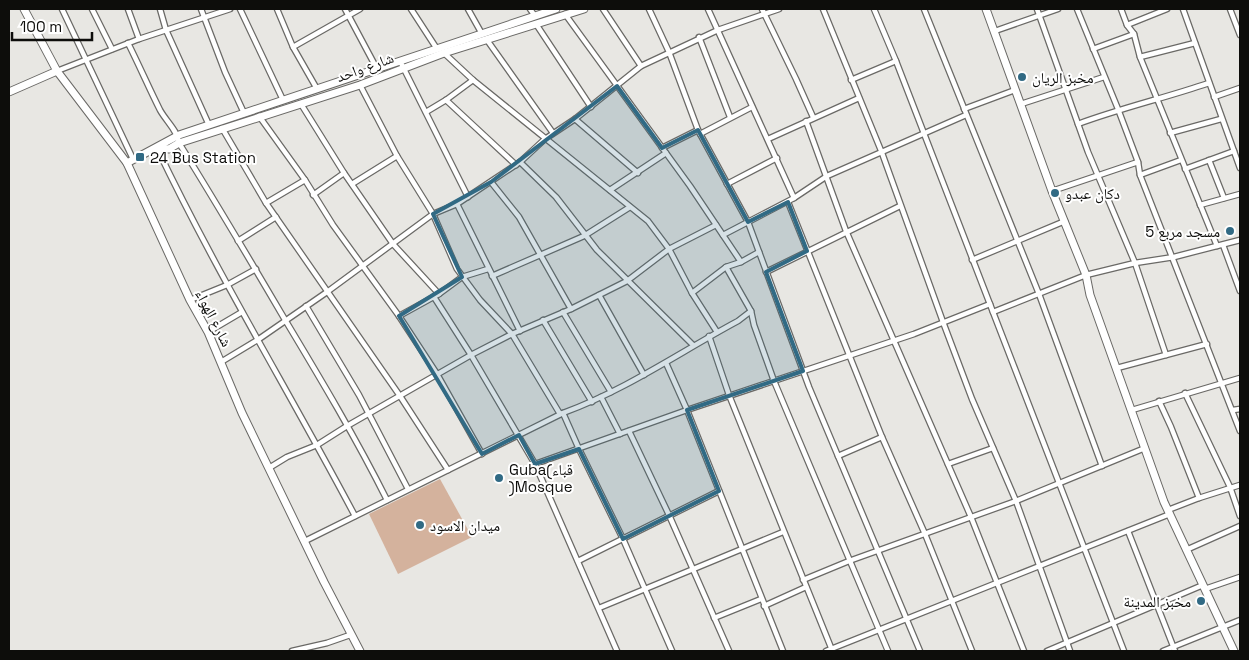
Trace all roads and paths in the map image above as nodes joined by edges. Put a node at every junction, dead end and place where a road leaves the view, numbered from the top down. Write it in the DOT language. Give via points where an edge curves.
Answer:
graph roads {
  1 [pos="24,9"];
  2 [pos="62,9"];
  3 [pos="92,9"];
  4 [pos="128,9"];
  5 [pos="160,9"];
  6 [pos="201,9"];
  7 [pos="230,9"];
  8 [pos="240,9"];
  9 [pos="277,9"];
  10 [pos="345,9"];
  11 [pos="360,9"];
  12 [pos="411,9"];
  13 [pos="468,9"];
  14 [pos="530,9"];
  15 [pos="556,9"];
  16 [pos="584,9"];
  17 [pos="603,9"];
  18 [pos="649,9"];
  19 [pos="708,9"];
  20 [pos="762,9"];
  21 [pos="779,9"];
  22 [pos="823,9"];
  23 [pos="874,9"];
  24 [pos="924,9"];
  25 [pos="986,9"];
  26 [pos="1037,9"];
  27 [pos="1058,9"];
  28 [pos="1077,9"];
  29 [pos="1120,9"];
  30 [pos="1167,9"];
  31 [pos="1183,9"];
  32 [pos="1230,9"];
  33 [pos="564,14"];
  34 [pos="765,14"];
  35 [pos="349,16"];
  36 [pos="1040,16"];
  37 [pos="204,17"];
  38 [pos="535,20"];
  39 [pos="1127,25"];
  40 [pos="166,30"];
  41 [pos="718,30"];
  42 [pos="995,31"];
  43 [pos="1134,34"];
  44 [pos="1240,35"];
  45 [pos="485,37"];
  46 [pos="699,37"];
  47 [pos="139,39"];
  48 [pos="128,43"];
  49 [pos="1195,43"];
  50 [pos="293,47"];
  51 [pos="112,49"];
  52 [pos="437,49"];
  53 [pos="1093,49"];
  54 [pos="669,52"];
  55 [pos="444,53"];
  56 [pos="1140,57"];
  57 [pos="86,59"];
  58 [pos="896,61"];
  59 [pos="401,64"];
  60 [pos="640,66"];
  61 [pos="377,69"];
  62 [pos="57,71"];
  63 [pos="1104,76"];
  64 [pos="473,80"];
  65 [pos="851,80"];
  66 [pos="1209,83"];
  67 [pos="360,84"];
  68 [pos="617,86"];
  69 [pos="1064,88"];
  70 [pos="1240,88"];
  71 [pos="317,89"];
  72 [pos="1015,90"];
  73 [pos="9,92"];
  74 [pos="1214,97"];
  75 [pos="859,98"];
  76 [pos="283,100"];
  77 [pos="446,100"];
  78 [pos="1158,100"];
  79 [pos="301,104"];
  80 [pos="1021,104"];
  81 [pos="591,107"];
  82 [pos="752,107"];
  83 [pos="964,109"];
  84 [pos="1118,109"];
  85 [pos="426,112"];
  86 [pos="244,113"];
  87 [pos="966,115"];
  88 [pos="259,116"];
  89 [pos="730,117"];
  90 [pos="813,118"];
  91 [pos="575,119"];
  92 [pos="1221,119"];
  93 [pos="806,121"];
  94 [pos="1078,124"];
  95 [pos="208,125"];
  96 [pos="222,128"];
  97 [pos="699,132"];
  98 [pos="924,132"];
  99 [pos="553,133"];
  100 [pos="1170,133"];
  101 [pos="179,139"];
  102 [pos="545,139"];
  103 [pos="768,139"];
  104 [pos="157,148"];
  105 [pos="662,148"];
  106 [pos="1234,151"];
  107 [pos="666,153"];
  108 [pos="882,153"];
  109 [pos="397,156"];
  110 [pos="777,158"];
  111 [pos="1181,160"];
  112 [pos="1209,160"];
  113 [pos="130,161"];
  114 [pos="1138,162"];
  115 [pos="518,163"];
  116 [pos="1240,168"];
  117 [pos="1185,169"];
  118 [pos="344,173"];
  119 [pos="638,173"];
  120 [pos="1140,175"];
  121 [pos="828,176"];
  122 [pos="1098,176"];
  123 [pos="305,180"];
  124 [pos="491,182"];
  125 [pos="352,184"];
  126 [pos="727,184"];
  127 [pos="610,190"];
  128 [pos="1052,191"];
  129 [pos="1240,194"];
  130 [pos="313,195"];
  131 [pos="468,197"];
  132 [pos="794,198"];
  133 [pos="1224,198"];
  134 [pos="788,202"];
  135 [pos="266,203"];
  136 [pos="457,204"];
  137 [pos="1200,205"];
  138 [pos="900,206"];
  139 [pos="630,207"];
  140 [pos="433,214"];
  141 [pos="276,217"];
  142 [pos="1065,221"];
  143 [pos="748,222"];
  144 [pos="716,225"];
  145 [pos="846,232"];
  146 [pos="723,235"];
  147 [pos="584,236"];
  148 [pos="1017,240"];
  149 [pos="1240,240"];
  150 [pos="238,241"];
  151 [pos="393,244"];
  152 [pos="1223,245"];
  153 [pos="1217,246"];
  154 [pos="669,249"];
  155 [pos="806,251"];
  156 [pos="759,252"];
  157 [pos="540,255"];
  158 [pos="1174,257"];
  159 [pos="972,260"];
  160 [pos="741,262"];
  161 [pos="1135,263"];
  162 [pos="362,266"];
  163 [pos="726,267"];
  164 [pos="256,269"];
  165 [pos="488,269"];
  166 [pos="766,272"];
  167 [pos="1086,275"];
  168 [pos="462,276"];
  169 [pos="492,276"];
  170 [pos="627,281"];
  171 [pos="226,285"];
  172 [pos="1240,291"];
  173 [pos="327,292"];
  174 [pos="692,292"];
  175 [pos="1039,294"];
  176 [pos="437,295"];
  177 [pos="599,295"];
  178 [pos="190,300"];
  179 [pos="990,304"];
  180 [pos="306,306"];
  181 [pos="571,309"];
  182 [pos="751,311"];
  183 [pos="242,312"];
  184 [pos="563,312"];
  185 [pos="993,312"];
  186 [pos="400,316"];
  187 [pos="285,320"];
  188 [pos="543,320"];
  189 [pos="943,322"];
  190 [pos="520,331"];
  191 [pos="208,332"];
  192 [pos="717,332"];
  193 [pos="512,334"];
  194 [pos="709,336"];
  195 [pos="259,340"];
  196 [pos="895,341"];
  197 [pos="1207,344"];
  198 [pos="693,345"];
  199 [pos="471,355"];
  200 [pos="1166,355"];
  201 [pos="849,356"];
  202 [pos="221,362"];
  203 [pos="666,363"];
  204 [pos="1117,368"];
  205 [pos="803,371"];
  206 [pos="437,374"];
  207 [pos="644,375"];
  208 [pos="1240,378"];
  209 [pos="774,381"];
  210 [pos="1222,382"];
  211 [pos="611,392"];
  212 [pos="1185,393"];
  213 [pos="400,396"];
  214 [pos="730,396"];
  215 [pos="601,397"];
  216 [pos="1159,401"];
  217 [pos="592,402"];
  218 [pos="1240,409"];
  219 [pos="687,410"];
  220 [pos="1132,410"];
  221 [pos="1233,410"];
  222 [pos="369,414"];
  223 [pos="562,414"];
  224 [pos="347,426"];
  225 [pos="629,430"];
  226 [pos="1240,432"];
  227 [pos="620,434"];
  228 [pos="519,435"];
  229 [pos="882,437"];
  230 [pos="317,445"];
  231 [pos="993,448"];
  232 [pos="1145,448"];
  233 [pos="579,449"];
  234 [pos="482,454"];
  235 [pos="838,456"];
  236 [pos="535,464"];
  237 [pos="948,464"];
  238 [pos="1102,466"];
  239 [pos="270,468"];
  240 [pos="448,470"];
  241 [pos="1060,484"];
  242 [pos="1240,485"];
  243 [pos="1230,487"];
  244 [pos="408,490"];
  245 [pos="719,491"];
  246 [pos="1199,498"];
  247 [pos="387,500"];
  248 [pos="1016,502"];
  249 [pos="1169,512"];
  250 [pos="669,515"];
  251 [pos="355,516"];
  252 [pos="1240,516"];
  253 [pos="971,517"];
  254 [pos="1240,526"];
  255 [pos="1128,531"];
  256 [pos="783,532"];
  257 [pos="925,534"];
  258 [pos="622,539"];
  259 [pos="305,541"];
  260 [pos="742,548"];
  261 [pos="1083,548"];
  262 [pos="1186,550"];
  263 [pos="878,551"];
  264 [pos="578,561"];
  265 [pos="850,561"];
  266 [pos="1040,567"];
  267 [pos="693,569"];
  268 [pos="1240,577"];
  269 [pos="803,580"];
  270 [pos="997,584"];
  271 [pos="806,587"];
  272 [pos="1204,587"];
  273 [pos="644,589"];
  274 [pos="762,599"];
  275 [pos="952,601"];
  276 [pos="1157,605"];
  277 [pos="764,606"];
  278 [pos="599,608"];
  279 [pos="714,618"];
  280 [pos="906,620"];
  281 [pos="1240,620"];
  282 [pos="1113,624"];
  283 [pos="1223,627"];
  284 [pos="879,631"];
  285 [pos="350,635"];
  286 [pos="1067,644"];
  287 [pos="1175,649"];
  288 [pos="292,651"];
  289 [pos="360,651"];
  290 [pos="618,651"];
  291 [pos="672,651"];
  292 [pos="729,651"];
  293 [pos="783,651"];
  294 [pos="830,651"];
  295 [pos="888,651"];
  296 [pos="920,651"];
  297 [pos="972,651"];
  298 [pos="1024,651"];
  299 [pos="1047,651"];
  300 [pos="1070,651"];
  301 [pos="1124,651"];
  302 [pos="1163,651"];
  303 [pos="1234,651"];
  1 -- 62 [label="street, شارع الهواء"];
  2 -- 57 [label="street"];
  3 -- 51 [label="street"];
  4 -- 47 [label="street"];
  5 -- 40 [label="street"];
  6 -- 37 [label="street"];
  7 -- 37 [label="street"];
  8 -- 76 [label="street"];
  9 -- 50 [label="street"];
  10 -- 35 [label="street"];
  11 -- 35 [label="street"];
  12 -- 52 [label="street"];
  13 -- 45 [label="street"];
  14 -- 38 [label="street"];
  15 -- 38 [label="street, شارع واحد"];
  16 -- 33 [label="street, شارع واحد"];
  17 -- 60 [label="street"];
  18 -- 54 [label="street"];
  19 -- 41 [label="street"];
  20 -- 34 [label="street"];
  21 -- 34 [label="street"];
  22 -- 65 [label="street"];
  23 -- 58 [label="street"];
  24 -- 83 [label="street"];
  25 -- 42 [label="street"];
  26 -- 36 [label="street"];
  27 -- 36 [label="street"];
  28 -- 53 [label="street"];
  29 -- 39 [label="street"];
  30 -- 39 [label="street"];
  31 -- 49 [label="street"];
  32 -- 44 [label="street"];
  33 -- 38 [label="street, شارع واحد"];
  33 -- 68 [label="street"];
  34 -- 41 [label="street"];
  34 -- 90 [label="street"];
  35 -- 50 [label="street"];
  35 -- 61 [label="street"];
  36 -- 42 [label="street"];
  36 -- 69 [label="street"];
  37 -- 40 [label="street"];
  37 -- 86 [label="street"];
  38 -- 45 [label="street, شارع واحد"];
  38 -- 81 [label="street"];
  39 -- 43 [label="street"];
  40 -- 47 [label="street"];
  40 -- 95 [label="street"];
  41 -- 46 [label="street"];
  41 -- 82 [label="street"];
  42 -- 72 [label="street"];
  43 -- 53 [label="street"];
  43 -- 56 [label="street"];
  45 -- 52 [label="street, شارع واحد"];
  45 -- 55 [label="street, شارع واحد"];
  45 -- 99 [label="street"];
  46 -- 54 [label="street"];
  46 -- 89 [label="street"];
  47 -- 48 [label="street"];
  48 -- 51 [label="street"];
  48 -- 101 [label="street" via="160,110"];
  49 -- 56 [label="street"];
  49 -- 66 [label="street"];
  50 -- 71 [label="street"];
  51 -- 57 [label="street"];
  52 -- 59 [label="street, شارع واحد"];
  53 -- 63 [label="street"];
  54 -- 60 [label="street"];
  54 -- 97 [label="street"];
  55 -- 59 [label="street, شارع واحد"];
  55 -- 64 [label="street"];
  56 -- 78 [label="street"];
  57 -- 62 [label="street"];
  57 -- 113 [label="street"];
  58 -- 65 [label="street"];
  58 -- 98 [label="street"];
  59 -- 61 [label="street, شارع واحد"];
  59 -- 67 [label="street, شارع واحد"];
  59 -- 85 [label="street"];
  60 -- 68 [label="street"];
  61 -- 71 [label="street, شارع واحد"];
  62 -- 73 [label="street"];
  62 -- 113 [label="street, شارع الهواء"];
  63 -- 69 [label="street"];
  63 -- 84 [label="street"];
  64 -- 77 [label="street"];
  64 -- 102 [label="street"];
  65 -- 75 [label="street"];
  66 -- 74 [label="street"];
  66 -- 78 [label="street"];
  67 -- 79 [label="street, شارع واحد"];
  67 -- 109 [label="street"];
  68 -- 81 [label="street"];
  68 -- 105 [label="street"];
  69 -- 80 [label="street"];
  69 -- 94 [label="street"];
  70 -- 74 [label="street"];
  71 -- 76 [label="street, شارع واحد"];
  72 -- 80 [label="street"];
  72 -- 83 [label="street"];
  74 -- 92 [label="street"];
  75 -- 90 [label="street"];
  75 -- 108 [label="street"];
  76 -- 86 [label="street, شارع واحد"];
  77 -- 85 [label="street"];
  77 -- 115 [label="street"];
  78 -- 84 [label="street"];
  78 -- 100 [label="street"];
  79 -- 88 [label="street, شارع واحد"];
  79 -- 118 [label="street"];
  80 -- 128 [label="street"];
  81 -- 91 [label="street"];
  82 -- 89 [label="street"];
  82 -- 103 [label="street"];
  83 -- 87 [label="street"];
  84 -- 94 [label="street"];
  84 -- 114 [label="street"];
  85 -- 131 [label="street"];
  86 -- 95 [label="street, شارع واحد"];
  87 -- 98 [label="street"];
  87 -- 148 [label="street"];
  88 -- 96 [label="street, شارع واحد"];
  88 -- 123 [label="street"];
  89 -- 97 [label="street"];
  90 -- 93 [label="street"];
  91 -- 99 [label="street"];
  91 -- 119 [label="street"];
  92 -- 100 [label="street"];
  92 -- 106 [label="street"];
  93 -- 103 [label="street"];
  93 -- 121 [label="street"];
  94 -- 122 [label="street"];
  95 -- 101 [label="street, شارع واحد"];
  96 -- 101 [label="street, شارع واحد"];
  96 -- 135 [label="street"];
  97 -- 105 [label="street"];
  97 -- 126 [label="street"];
  98 -- 108 [label="street"];
  98 -- 159 [label="street"];
  99 -- 102 [label="street"];
  100 -- 111 [label="street"];
  101 -- 104 [label="street, شارع واحد" via="169,149"];
  101 -- 150 [label="street"];
  102 -- 115 [label="street"];
  102 -- 127 [label="street"];
  103 -- 110 [label="street"];
  104 -- 113 [label="street, شارع واحد"];
  104 -- 171 [label="street"];
  105 -- 107 [label="street"];
  106 -- 112 [label="street"];
  106 -- 116 [label="street"];
  107 -- 119 [label="street"];
  107 -- 144 [label="street"];
  108 -- 121 [label="street"];
  108 -- 138 [label="street"];
  109 -- 125 [label="street"];
  109 -- 140 [label="street"];
  110 -- 126 [label="street"];
  110 -- 132 [label="street"];
  111 -- 117 [label="street"];
  111 -- 120 [label="street"];
  112 -- 117 [label="street"];
  112 -- 133 [label="street"];
  113 -- 178 [label="street, شارع الهواء"];
  114 -- 120 [label="street"];
  114 -- 122 [label="street"];
  115 -- 124 [label="street"];
  115 -- 147 [label="street" via="552,193"];
  117 -- 137 [label="street"];
  118 -- 125 [label="street"];
  118 -- 130 [label="street"];
  119 -- 127 [label="street"];
  120 -- 158 [label="street"];
  121 -- 132 [label="street"];
  121 -- 145 [label="street"];
  122 -- 128 [label="street"];
  122 -- 161 [label="street"];
  123 -- 130 [label="street"];
  123 -- 135 [label="street"];
  124 -- 131 [label="street"];
  124 -- 157 [label="street" via="519,217"];
  125 -- 151 [label="street"];
  126 -- 143 [label="street"];
  127 -- 139 [label="street"];
  128 -- 142 [label="street"];
  129 -- 133 [label="street"];
  130 -- 162 [label="street"];
  131 -- 136 [label="street"];
  132 -- 134 [label="street"];
  133 -- 137 [label="street"];
  134 -- 143 [label="street"];
  134 -- 155 [label="street"];
  135 -- 141 [label="street"];
  136 -- 140 [label="street"];
  136 -- 165 [label="street"];
  137 -- 153 [label="street"];
  138 -- 145 [label="street"];
  138 -- 189 [label="street"];
  139 -- 147 [label="street"];
  139 -- 154 [label="street" via="648,222"];
  140 -- 151 [label="street"];
  140 -- 168 [label="street"];
  141 -- 150 [label="street"];
  141 -- 173 [label="street"];
  142 -- 148 [label="street"];
  142 -- 167 [label="street"];
  143 -- 146 [label="street"];
  143 -- 156 [label="street"];
  144 -- 146 [label="street"];
  144 -- 154 [label="street"];
  145 -- 155 [label="street"];
  145 -- 196 [label="street"];
  146 -- 160 [label="street"];
  147 -- 157 [label="street"];
  147 -- 170 [label="street"];
  148 -- 159 [label="street"];
  148 -- 175 [label="street"];
  149 -- 152 [label="street"];
  150 -- 164 [label="street"];
  151 -- 162 [label="street"];
  151 -- 176 [label="street"];
  152 -- 153 [label="street"];
  152 -- 172 [label="street"];
  153 -- 158 [label="street"];
  154 -- 170 [label="street"];
  154 -- 174 [label="street"];
  155 -- 166 [label="street"];
  155 -- 201 [label="street"];
  156 -- 160 [label="street"];
  156 -- 166 [label="street"];
  157 -- 169 [label="street"];
  157 -- 181 [label="street"];
  158 -- 161 [label="street"];
  158 -- 197 [label="street"];
  159 -- 179 [label="street"];
  160 -- 163 [label="street"];
  161 -- 167 [label="street"];
  161 -- 200 [label="street"];
  162 -- 173 [label="street"];
  162 -- 186 [label="street"];
  163 -- 174 [label="street"];
  163 -- 182 [label="street"];
  164 -- 171 [label="street"];
  164 -- 187 [label="street"];
  165 -- 168 [label="street"];
  165 -- 169 [label="street"];
  166 -- 205 [label="street"];
  167 -- 175 [label="street"];
  167 -- 204 [label="street" via="1090,295"];
  168 -- 176 [label="street"];
  168 -- 193 [label="street"];
  169 -- 190 [label="street"];
  170 -- 177 [label="street"];
  170 -- 198 [label="street"];
  171 -- 178 [label="street"];
  171 -- 183 [label="street"];
  173 -- 180 [label="street"];
  173 -- 213 [label="street"];
  174 -- 192 [label="street"];
  175 -- 185 [label="street"];
  175 -- 238 [label="street"];
  176 -- 186 [label="street"];
  176 -- 199 [label="street"];
  177 -- 181 [label="street"];
  177 -- 207 [label="street"];
  178 -- 191 [label="street, شارع الهواء"];
  179 -- 185 [label="street"];
  179 -- 189 [label="street"];
  180 -- 187 [label="street"];
  180 -- 222 [label="street"];
  181 -- 184 [label="street"];
  182 -- 192 [label="street"];
  182 -- 209 [label="street"];
  183 -- 191 [label="street"];
  183 -- 195 [label="street"];
  184 -- 188 [label="street"];
  184 -- 211 [label="street"];
  185 -- 241 [label="street"];
  186 -- 206 [label="street"];
  187 -- 195 [label="street"];
  187 -- 224 [label="street"];
  188 -- 190 [label="street"];
  188 -- 217 [label="street"];
  189 -- 196 [label="street"];
  189 -- 231 [label="street"];
  190 -- 193 [label="street"];
  191 -- 202 [label="street, شارع الهواء"];
  192 -- 194 [label="street"];
  193 -- 199 [label="street"];
  193 -- 223 [label="street"];
  194 -- 198 [label="street"];
  194 -- 214 [label="street"];
  195 -- 202 [label="street"];
  195 -- 230 [label="street"];
  196 -- 201 [label="street"];
  196 -- 237 [label="street"];
  197 -- 200 [label="street"];
  197 -- 210 [label="street"];
  198 -- 203 [label="street"];
  199 -- 206 [label="street"];
  199 -- 228 [label="street"];
  200 -- 204 [label="street"];
  201 -- 205 [label="street"];
  201 -- 229 [label="street"];
  202 -- 239 [label="street, شارع الهواء"];
  203 -- 207 [label="street"];
  203 -- 219 [label="street"];
  204 -- 220 [label="street"];
  205 -- 209 [label="street"];
  205 -- 235 [label="street"];
  206 -- 213 [label="street"];
  206 -- 234 [label="street"];
  207 -- 211 [label="street"];
  208 -- 210 [label="street"];
  209 -- 214 [label="street"];
  209 -- 265 [label="street"];
  210 -- 212 [label="street"];
  210 -- 221 [label="street"];
  211 -- 215 [label="street"];
  212 -- 216 [label="street"];
  212 -- 243 [label="street"];
  213 -- 222 [label="street"];
  213 -- 240 [label="street"];
  214 -- 219 [label="street"];
  214 -- 256 [label="street"];
  215 -- 217 [label="street"];
  215 -- 227 [label="street"];
  216 -- 220 [label="street"];
  216 -- 246 [label="street"];
  217 -- 223 [label="street"];
  218 -- 221 [label="street"];
  219 -- 225 [label="street"];
  219 -- 245 [label="street"];
  220 -- 232 [label="street"];
  221 -- 226 [label="street"];
  222 -- 224 [label="street"];
  222 -- 244 [label="street"];
  223 -- 228 [label="street"];
  223 -- 233 [label="street"];
  224 -- 230 [label="street"];
  224 -- 247 [label="street"];
  225 -- 227 [label="street"];
  225 -- 250 [label="street"];
  227 -- 233 [label="street"];
  228 -- 234 [label="street"];
  228 -- 236 [label="street"];
  229 -- 235 [label="street"];
  229 -- 257 [label="street"];
  230 -- 239 [label="street" via="286,457"];
  230 -- 251 [label="street"];
  231 -- 237 [label="street"];
  231 -- 248 [label="street"];
  232 -- 238 [label="street"];
  232 -- 249 [label="street"];
  233 -- 236 [label="street"];
  233 -- 258 [label="street"];
  234 -- 240 [label="street"];
  235 -- 263 [label="street"];
  236 -- 264 [label="street"];
  237 -- 253 [label="street"];
  238 -- 241 [label="street"];
  239 -- 259 [label="street, شارع الهواء"];
  240 -- 244 [label="street"];
  241 -- 248 [label="street"];
  241 -- 261 [label="street"];
  242 -- 243 [label="street"];
  243 -- 246 [label="street"];
  243 -- 252 [label="street"];
  244 -- 247 [label="street"];
  245 -- 250 [label="street"];
  245 -- 260 [label="street"];
  246 -- 249 [label="street"];
  247 -- 251 [label="street"];
  248 -- 253 [label="street"];
  248 -- 266 [label="street"];
  249 -- 255 [label="street"];
  249 -- 262 [label="street"];
  250 -- 258 [label="street"];
  250 -- 267 [label="street"];
  251 -- 259 [label="street"];
  253 -- 257 [label="street"];
  253 -- 270 [label="street"];
  254 -- 262 [label="street"];
  255 -- 261 [label="street"];
  255 -- 276 [label="street"];
  256 -- 260 [label="street"];
  256 -- 269 [label="street"];
  257 -- 263 [label="street"];
  257 -- 275 [label="street"];
  258 -- 264 [label="street"];
  258 -- 273 [label="street"];
  259 -- 285 [label="street, شارع الهواء"];
  260 -- 267 [label="street"];
  260 -- 274 [label="street"];
  261 -- 266 [label="street"];
  261 -- 282 [label="street"];
  262 -- 272 [label="street"];
  263 -- 265 [label="street"];
  263 -- 280 [label="street"];
  264 -- 278 [label="street"];
  265 -- 269 [label="street"];
  265 -- 284 [label="street"];
  266 -- 270 [label="street"];
  266 -- 286 [label="street"];
  267 -- 273 [label="street"];
  267 -- 279 [label="street"];
  268 -- 272 [label="street"];
  269 -- 271 [label="street"];
  270 -- 275 [label="street"];
  270 -- 298 [label="street"];
  271 -- 277 [label="street"];
  271 -- 294 [label="street"];
  272 -- 276 [label="street"];
  272 -- 283 [label="street"];
  273 -- 278 [label="street"];
  273 -- 291 [label="street"];
  274 -- 277 [label="street"];
  274 -- 279 [label="street"];
  275 -- 280 [label="street"];
  275 -- 297 [label="street"];
  276 -- 282 [label="street"];
  276 -- 287 [label="street"];
  277 -- 293 [label="street"];
  278 -- 290 [label="street"];
  279 -- 292 [label="street"];
  280 -- 284 [label="street"];
  280 -- 296 [label="street"];
  281 -- 283 [label="street"];
  282 -- 286 [label="street"];
  282 -- 301 [label="street"];
  283 -- 287 [label="street"];
  283 -- 303 [label="street"];
  284 -- 294 [label="street"];
  284 -- 295 [label="street"];
  285 -- 288 [label="street"];
  285 -- 289 [label="street, شارع الهواء"];
  286 -- 299 [label="street"];
  286 -- 300 [label="street"];
  287 -- 302 [label="street"];
}
